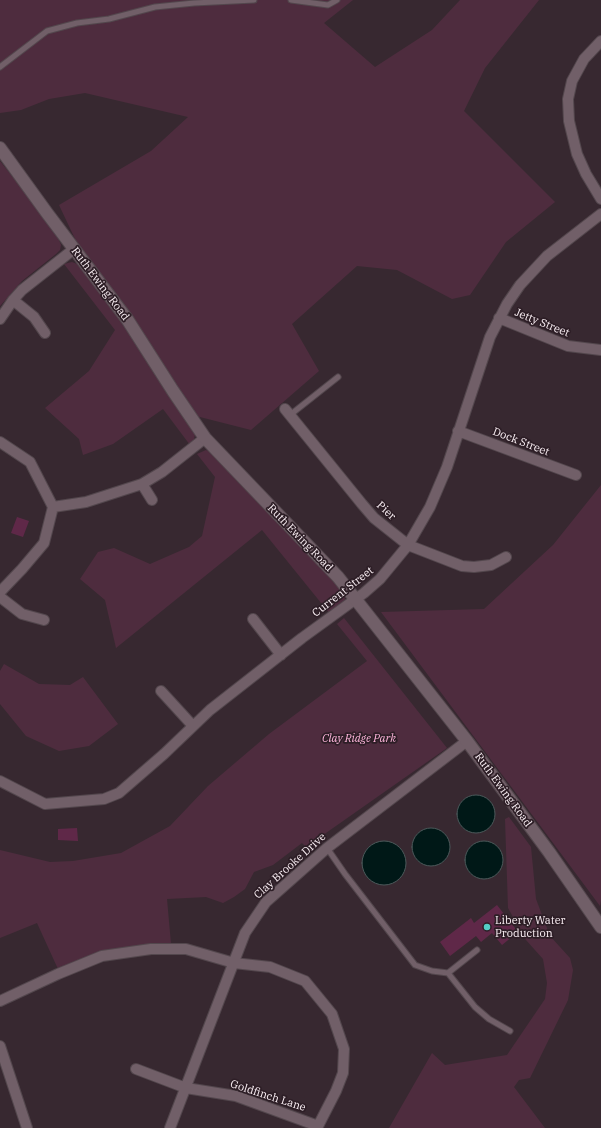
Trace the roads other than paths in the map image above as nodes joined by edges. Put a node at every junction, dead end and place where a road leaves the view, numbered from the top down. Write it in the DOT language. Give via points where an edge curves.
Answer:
graph roads {
  1 [pos="254,0"];
  2 [pos="290,0"];
  3 [pos="338,0"];
  4 [pos="601,41"];
  5 [pos="0,66"];
  6 [pos="0,148"];
  7 [pos="601,199"];
  8 [pos="601,214"];
  9 [pos="74,249"];
  10 [pos="12,300"];
  11 [pos="498,318"];
  12 [pos="0,320"];
  13 [pos="45,333"];
  14 [pos="601,350"];
  15 [pos="338,377"];
  16 [pos="287,412"];
  17 [pos="458,431"];
  18 [pos="205,438"];
  19 [pos="0,442"];
  20 [pos="576,476"];
  21 [pos="142,484"];
  22 [pos="152,500"];
  23 [pos="53,507"];
  24 [pos="408,545"];
  25 [pos="506,556"];
  26 [pos="0,592"];
  27 [pos="0,597"];
  28 [pos="356,599"];
  29 [pos="253,619"];
  30 [pos="44,620"];
  31 [pos="281,655"];
  32 [pos="161,691"];
  33 [pos="193,726"];
  34 [pos="468,741"];
  35 [pos="0,781"];
  36 [pos="327,848"];
  37 [pos="601,927"];
  38 [pos="477,950"];
  39 [pos="234,963"];
  40 [pos="448,973"];
  41 [pos="0,1001"];
  42 [pos="510,1031"];
  43 [pos="0,1046"];
  44 [pos="136,1069"];
  45 [pos="186,1088"];
  46 [pos="317,1127"];
  47 [pos="26,1128"];
  48 [pos="170,1128"];
  1 -- 5 [label="lane" via="155,7 109,19 77,23 47,31"];
  2 -- 3 [label="lane" via="328,5"];
  4 -- 7 [label="street" via="588,54 578,70 572,81 568,99 569,121 577,154"];
  6 -- 9 [label="street, Ruth Ewing Road"];
  8 -- 11 [label="street, Current Street" via="536,267 520,285"];
  9 -- 10 [label="street"];
  9 -- 18 [label="street, Ruth Ewing Road" via="127,319"];
  10 -- 12 [label="street"];
  10 -- 13 [label="street" via="34,317"];
  11 -- 14 [label="street, Jetty Street" via="568,346"];
  11 -- 17 [label="street, Current Street"];
  15 -- 16 [label="lane"];
  16 -- 24 [label="street, Pier" via="366,509"];
  17 -- 20 [label="street, Dock Street"];
  17 -- 24 [label="street, Current Street" via="439,487"];
  18 -- 21 [label="street" via="162,472"];
  18 -- 28 [label="street, Ruth Ewing Road"];
  19 -- 23 [label="street" via="30,462"];
  21 -- 22 [label="street"];
  21 -- 23 [label="street" via="86,502"];
  23 -- 26 [label="street" via="44,543"];
  24 -- 25 [label="street, Pier" via="462,566 491,565"];
  24 -- 28 [label="street, Current Street" via="380,579"];
  27 -- 30 [label="street" via="22,614"];
  28 -- 31 [label="street, Current Street"];
  28 -- 34 [label="street, Ruth Ewing Road"];
  29 -- 31 [label="street"];
  31 -- 33 [label="street, Current Street"];
  32 -- 33 [label="street"];
  33 -- 35 [label="street, Current Street" via="119,793 104,799 45,804"];
  34 -- 36 [label="street, Clay Brooke Drive"];
  34 -- 37 [label="street, Ruth Ewing Road"];
  36 -- 39 [label="street, Clay Brooke Drive" via="266,902 246,933"];
  36 -- 40 [label="lane" via="415,965 432,972"];
  38 -- 40 [label="lane"];
  39 -- 41 [label="street" via="186,949 151,949 102,956"];
  39 -- 45 [label="street, Clay Brooke Drive"];
  39 -- 46 [label="street" via="270,967 305,981 332,1014 344,1049 343,1073"];
  40 -- 42 [label="lane" via="475,1006 489,1019"];
  43 -- 47 [label="street"];
  44 -- 45 [label="street, Goldfinch Lane"];
  45 -- 46 [label="street, Goldfinch Lane" via="236,1096"];
  45 -- 48 [label="street, Clay Brooke Drive"];
}
